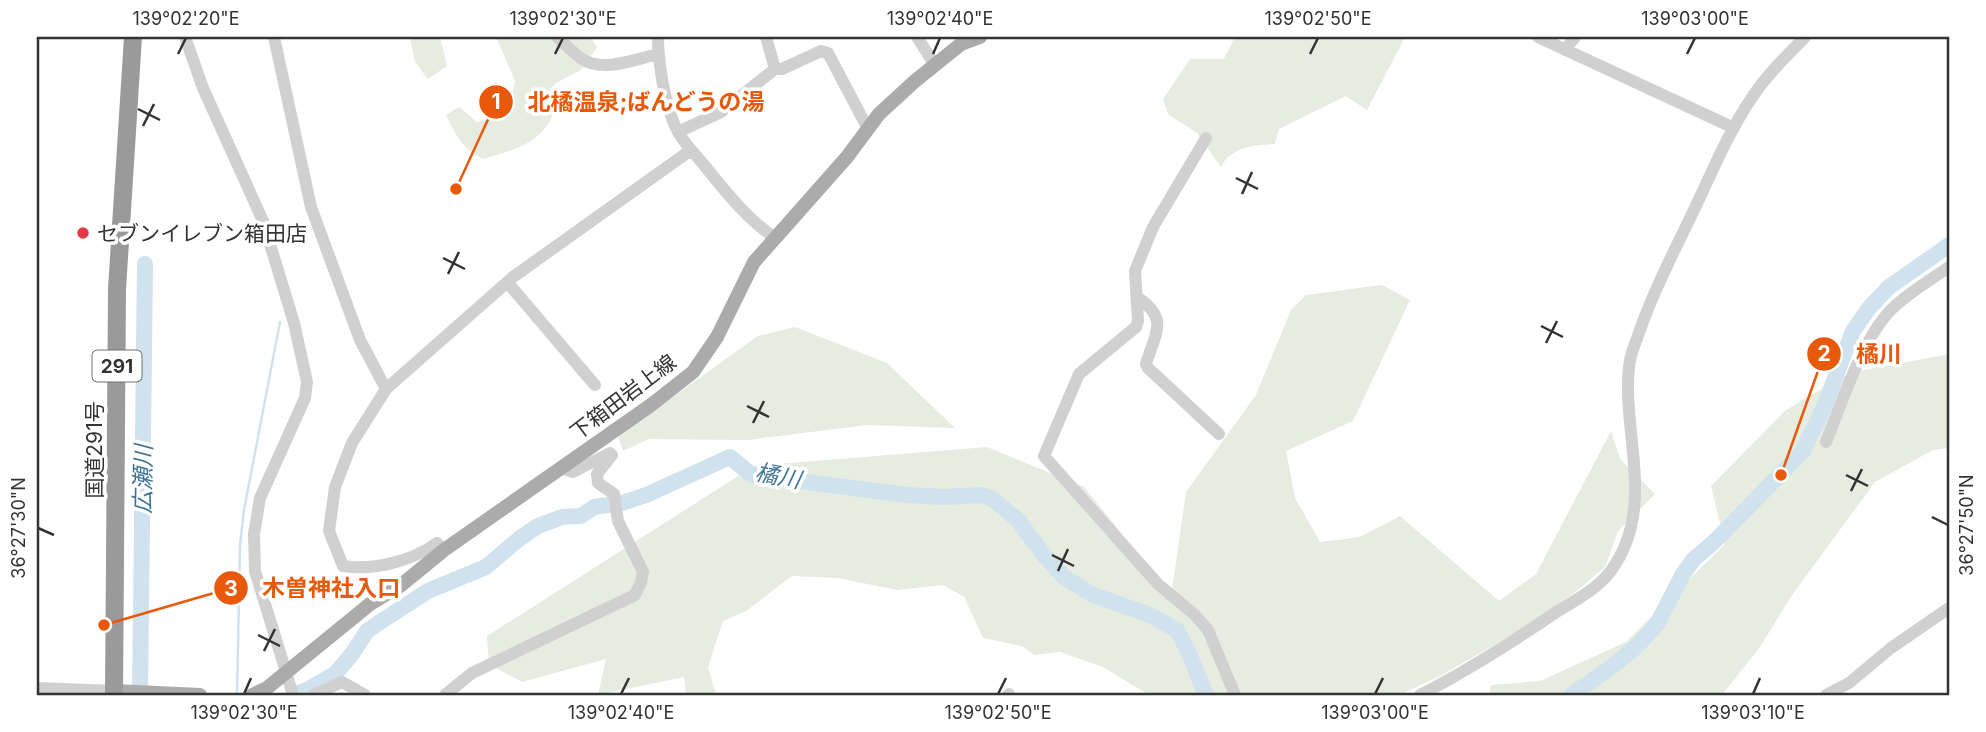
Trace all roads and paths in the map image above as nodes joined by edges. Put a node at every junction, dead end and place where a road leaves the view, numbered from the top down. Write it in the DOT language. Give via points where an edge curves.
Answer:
graph roads {
  1 [pos="133,37"];
  2 [pos="185,37"];
  3 [pos="274,37"];
  4 [pos="557,37"];
  5 [pos="658,37"];
  6 [pos="766,37"];
  7 [pos="918,37"];
  8 [pos="980,37"];
  9 [pos="1538,37"];
  10 [pos="1575,37"];
  11 [pos="1805,37"];
  12 [pos="1565,50"];
  13 [pos="658,54"];
  14 [pos="933,62"];
  15 [pos="775,69"];
  16 [pos="1734,128"];
  17 [pos="868,129"];
  18 [pos="678,132"];
  19 [pos="1206,138"];
  20 [pos="691,150"];
  21 [pos="775,238"];
  22 [pos="1949,267"];
  23 [pos="507,282"];
  24 [pos="1137,296"];
  25 [pos="595,385"];
  26 [pos="386,388"];
  27 [pos="1219,434"];
  28 [pos="1826,442"];
  29 [pos="562,468"];
  30 [pos="444,550"];
  31 [pos="1949,608"];
  32 [pos="289,685"];
  33 [pos="37,688"];
  34 [pos="120,693"];
  35 [pos="200,695"];
  36 [pos="252,695"];
  37 [pos="314,695"];
  38 [pos="365,695"];
  39 [pos="444,695"];
  40 [pos="1236,695"];
  41 [pos="1420,695"];
  42 [pos="1826,695"];
  1 -- 34 [label="highway, 国道291号 / 291" via="117,289"];
  2 -- 32 [label="street" via="263,221 307,382 305,398 260,498 254,534 255,571"];
  3 -- 26 [label="street" via="311,207 360,340"];
  4 -- 13 [label="street" via="582,59 597,65"];
  5 -- 13 [label="street"];
  6 -- 15 [label="street"];
  7 -- 14 [label="street"];
  8 -- 17 [label="main road, 下箱田岩上線" via="961,44 915,81"];
  9 -- 12 [label="street"];
  10 -- 12 [label="street"];
  11 -- 16 [label="street" via="1770,73"];
  12 -- 16 [label="street"];
  13 -- 18 [label="street"];
  15 -- 17 [label="street" via="821,51 828,53"];
  15 -- 18 [label="street" via="721,112"];
  16 -- 41 [label="street" via="1649,302 1630,358 1635,488 1629,531 1615,563 1594,588 1469,670"];
  17 -- 21 [label="main road, 下箱田岩上線"];
  18 -- 20 [label="street"];
  19 -- 24 [label="street" via="1153,227 1135,271"];
  20 -- 21 [label="street" via="755,225"];
  20 -- 23 [label="street"];
  21 -- 29 [label="main road, 下箱田岩上線" via="754,262 717,337 693,372"];
  22 -- 28 [label="street" via="1895,306 1876,328"];
  23 -- 25 [label="street"];
  23 -- 26 [label="street"];
  24 -- 27 [label="street" via="1159,323 1148,368"];
  24 -- 40 [label="street" via="1136,327 1079,374 1044,456 1158,584 1208,630"];
  26 -- 30 [label="street" via="352,443 335,487 329,531 335,552 343,566 362,569 420,555 437,544"];
  29 -- 30 [label="main road, 下箱田岩上線"];
  29 -- 39 [label="street" via="573,472 610,453 612,456 597,474 598,483 614,494 618,521 643,572 635,596 472,673"];
  30 -- 32 [label="main road, 下箱田岩上線" via="370,604"];
  31 -- 42 [label="street"];
  32 -- 36 [label="main road, 下箱田岩上線"];
  33 -- 34 [label="street"];
  34 -- 35 [label="main road"];
  37 -- 38 [label="street" via="342,682"];
}
